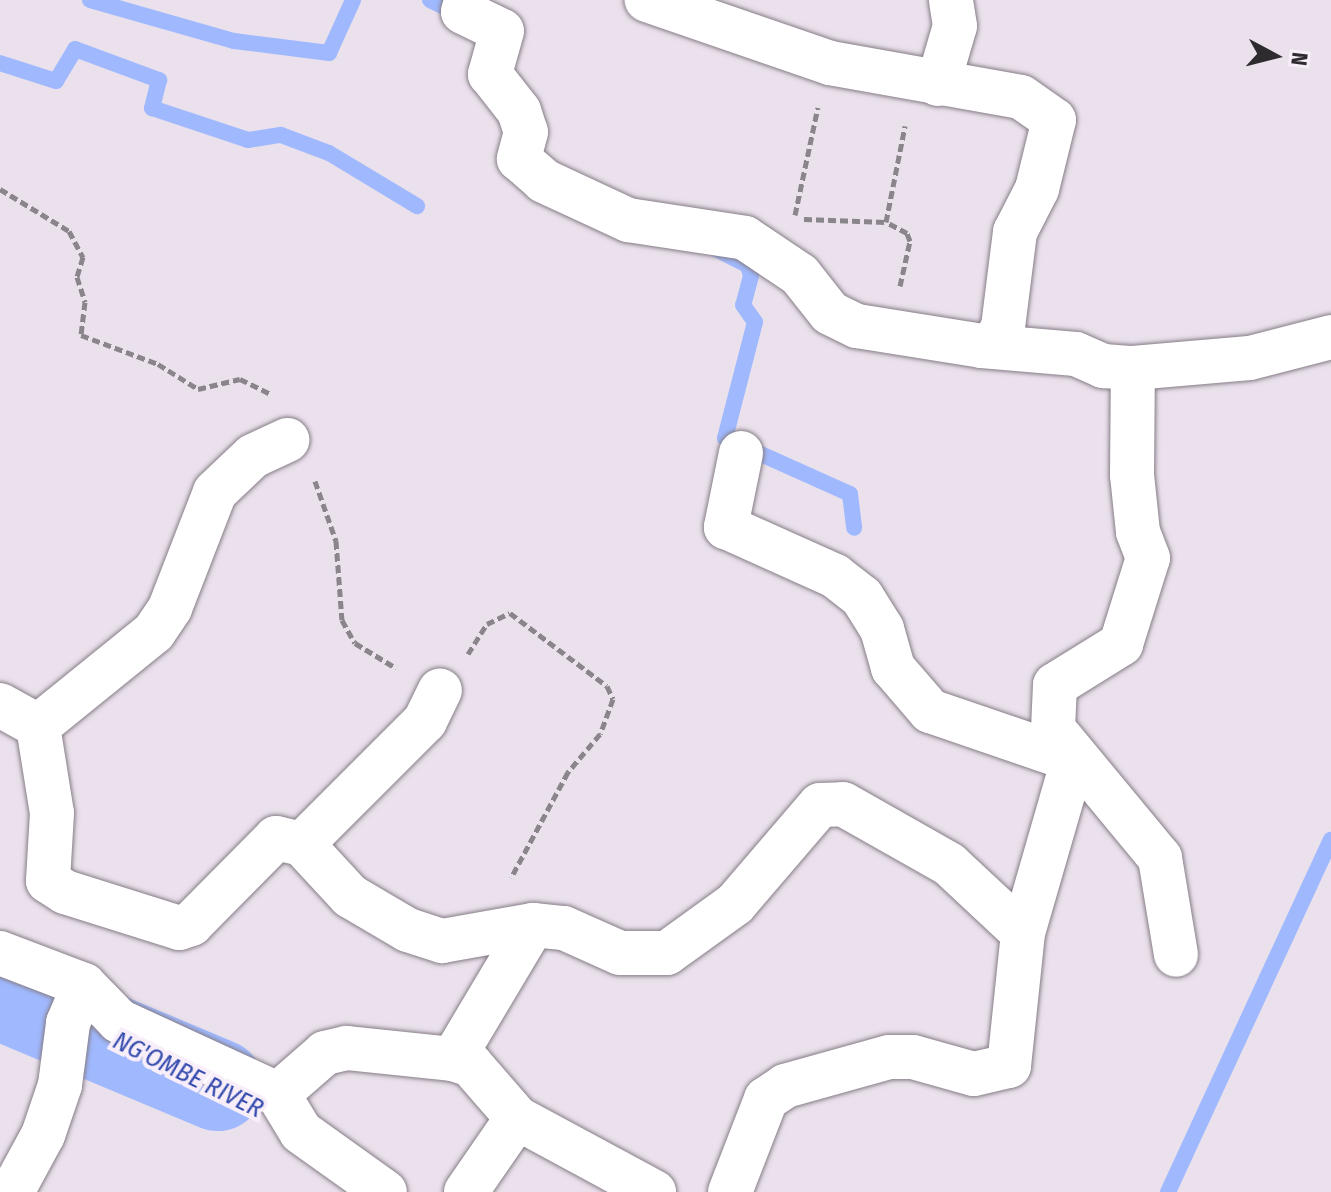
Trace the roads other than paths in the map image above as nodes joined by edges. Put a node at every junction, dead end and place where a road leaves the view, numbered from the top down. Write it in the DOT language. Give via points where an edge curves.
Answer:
graph roads {
  1 [pos="466,0"];
  2 [pos="647,0"];
  3 [pos="951,0"];
  4 [pos="926,82"];
  5 [pos="1331,337"];
  6 [pos="982,346"];
  7 [pos="1133,368"];
  8 [pos="288,440"];
  9 [pos="741,453"];
  10 [pos="440,690"];
  11 [pos="0,705"];
  12 [pos="38,726"];
  13 [pos="1063,745"];
  14 [pos="302,844"];
  15 [pos="533,925"];
  16 [pos="1023,933"];
  17 [pos="0,953"];
  18 [pos="1176,955"];
  19 [pos="84,985"];
  20 [pos="453,1059"];
  21 [pos="278,1094"];
  22 [pos="517,1118"];
  23 [pos="12,1192"];
  24 [pos="385,1192"];
  25 [pos="466,1192"];
  26 [pos="654,1192"];
  27 [pos="730,1192"];
  1 -- 6 [label="street" via="463,12 502,31 490,74 522,121 519,159 544,181 628,220 745,238 800,275 830,313 893,331"];
  2 -- 4 [label="street" via="830,63"];
  3 -- 4 [label="street" via="955,26"];
  4 -- 6 [label="street" via="1021,97 1054,120 1037,189 1015,232 1003,327 995,342"];
  5 -- 7 [label="street" via="1250,358"];
  6 -- 7 [label="street" via="1076,354 1103,366"];
  7 -- 13 [label="street" via="1132,475 1138,532 1148,558 1121,644 1055,685"];
  8 -- 12 [label="street" via="253,456 215,492 154,632"];
  9 -- 13 [label="street" via="726,527 835,576 862,597 882,629 893,668 930,711"];
  10 -- 14 [label="street" via="425,721"];
  11 -- 12 [label="street"];
  12 -- 14 [label="street" via="52,813 48,881 65,892 179,928 191,924 276,838"];
  13 -- 16 [label="street"];
  13 -- 18 [label="street" via="1160,858"];
  14 -- 15 [label="street" via="350,896 383,918 442,941"];
  15 -- 16 [label="street" via="564,928 620,953 667,953 735,904 820,805 843,804 949,864"];
  15 -- 20 [label="street"];
  16 -- 27 [label="street" via="1009,1066 974,1074 913,1057 889,1057 785,1086 766,1099"];
  17 -- 19 [label="street"];
  19 -- 21 [label="street" via="119,1021"];
  19 -- 23 [label="street" via="68,1023 60,1085 43,1135"];
  20 -- 21 [label="street" via="346,1048 325,1053"];
  20 -- 22 [label="street" via="471,1065"];
  21 -- 24 [label="street" via="301,1132"];
  22 -- 25 [label="street"];
  22 -- 26 [label="street"];
}
